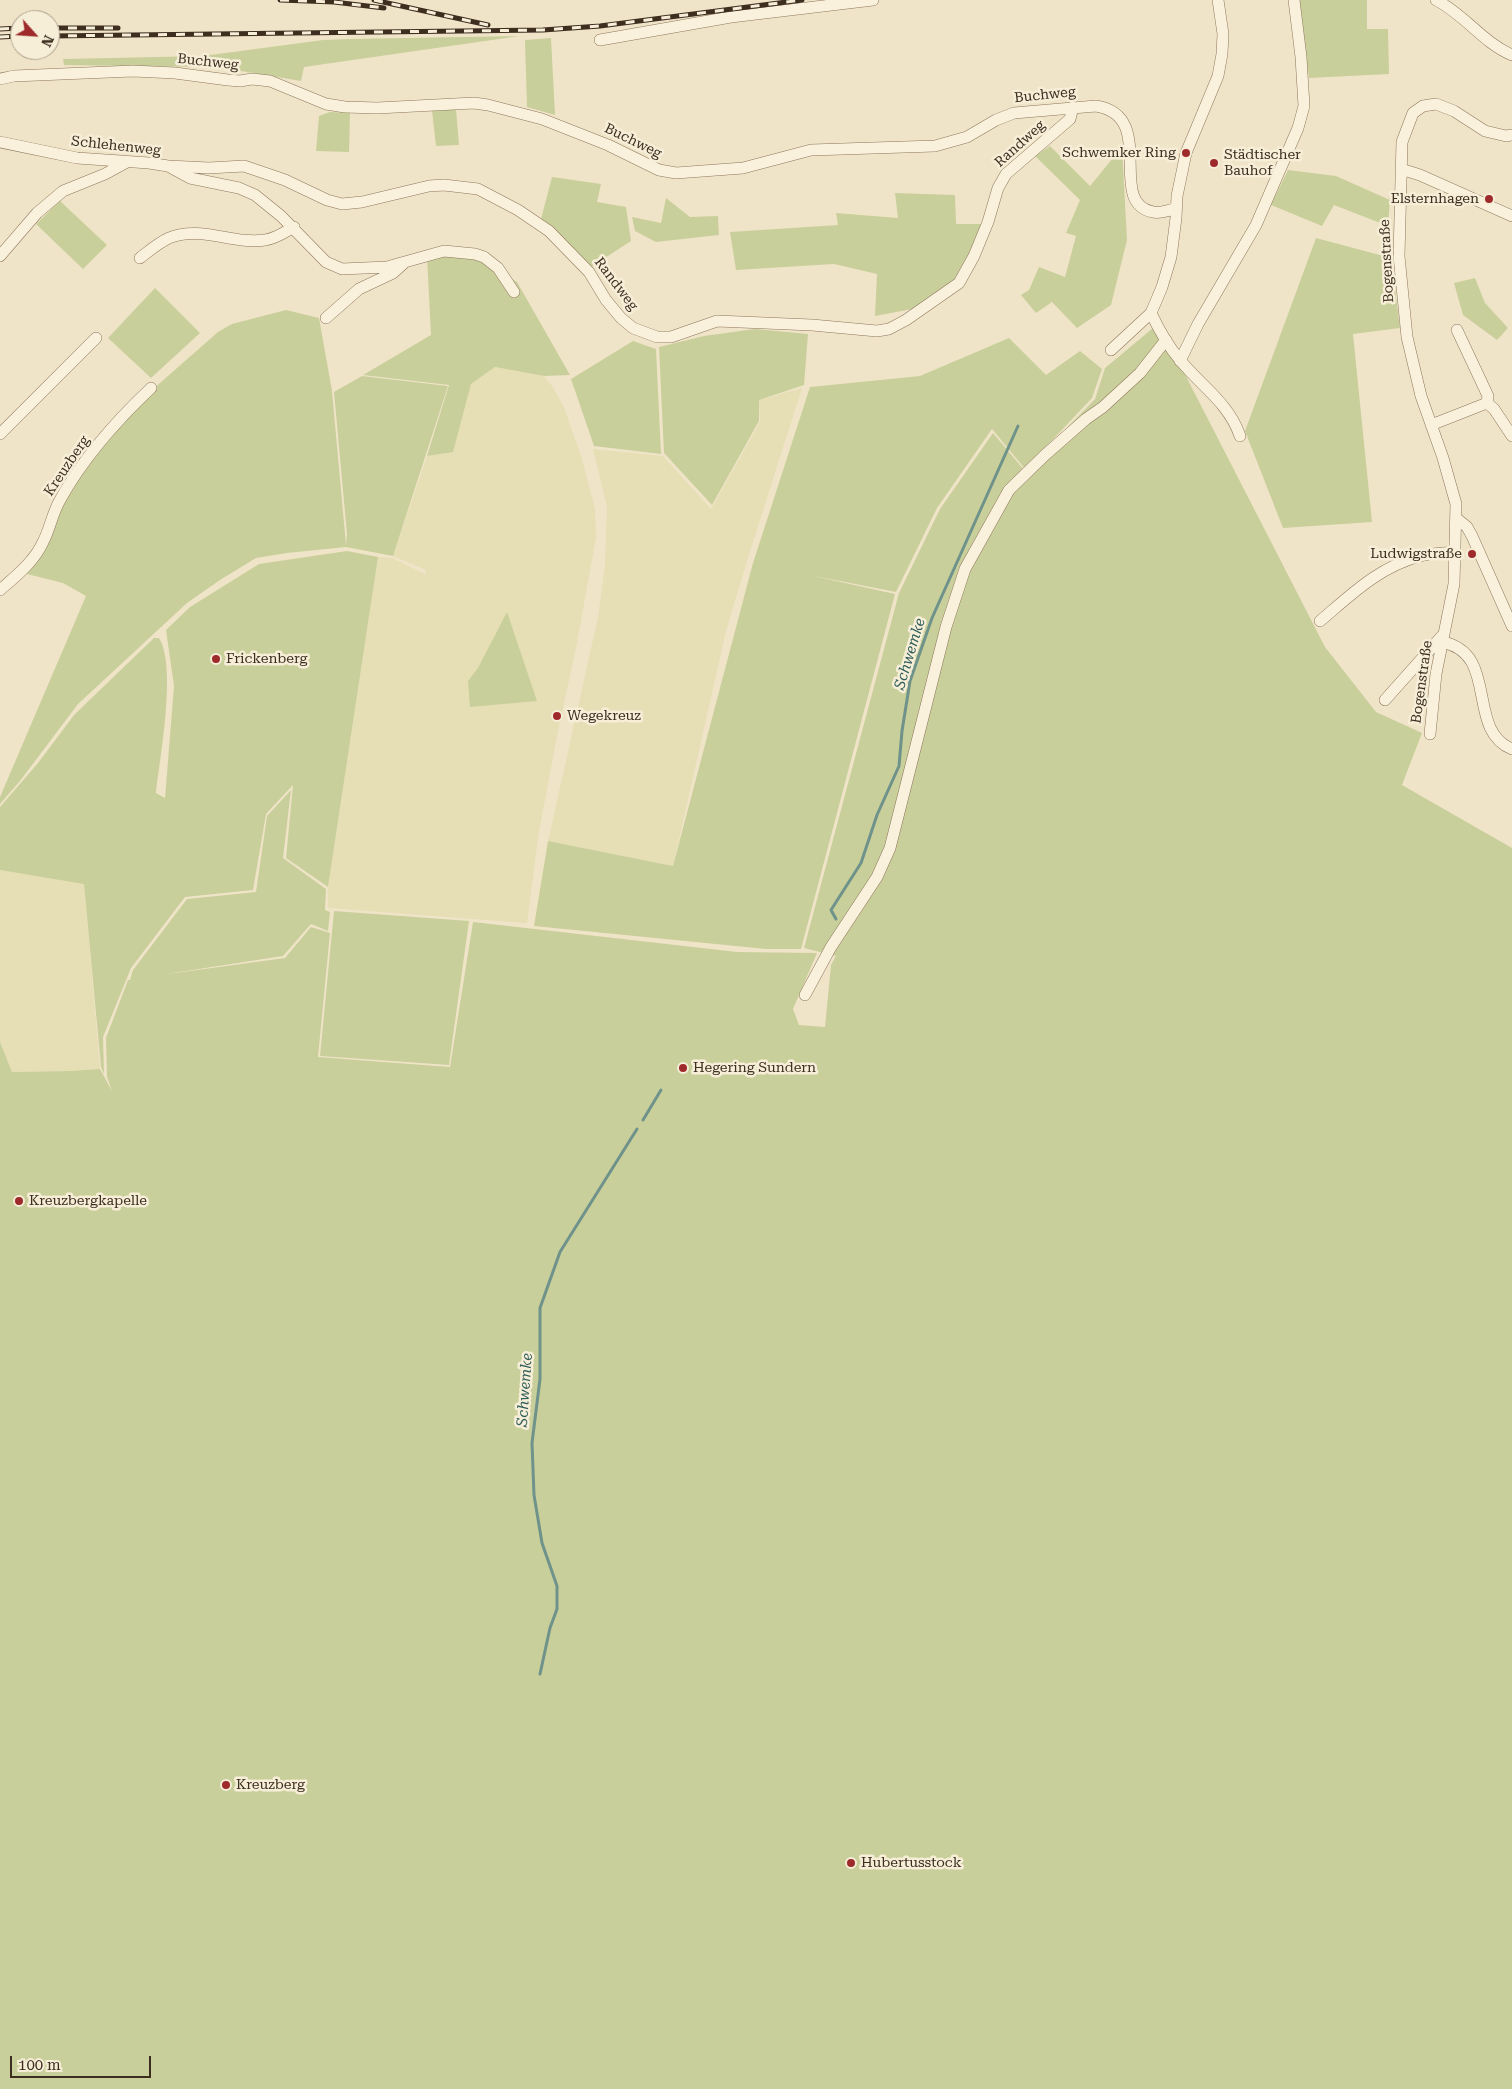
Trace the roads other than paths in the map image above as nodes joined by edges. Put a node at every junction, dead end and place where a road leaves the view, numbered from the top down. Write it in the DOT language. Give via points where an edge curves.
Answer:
graph roads {
  1 [pos="872,0"];
  2 [pos="1218,0"];
  3 [pos="1294,0"];
  4 [pos="1436,0"];
  5 [pos="826,3"];
  6 [pos="600,40"];
  7 [pos="1512,55"];
  8 [pos="0,79"];
  9 [pos="1074,107"];
  10 [pos="1512,135"];
  11 [pos="0,142"];
  12 [pos="127,162"];
  13 [pos="168,166"];
  14 [pos="1401,169"];
  15 [pos="1175,209"];
  16 [pos="1512,216"];
  17 [pos="294,227"];
  18 [pos="0,256"];
  19 [pos="140,258"];
  20 [pos="404,262"];
  21 [pos="514,292"];
  22 [pos="1151,313"];
  23 [pos="326,318"];
  24 [pos="1457,330"];
  25 [pos="96,338"];
  26 [pos="1166,340"];
  27 [pos="1111,350"];
  28 [pos="1180,361"];
  29 [pos="151,388"];
  30 [pos="1487,403"];
  31 [pos="1431,425"];
  32 [pos="0,434"];
  33 [pos="1240,436"];
  34 [pos="1512,436"];
  35 [pos="1456,518"];
  36 [pos="1455,552"];
  37 [pos="0,590"];
  38 [pos="1320,621"];
  39 [pos="1512,626"];
  40 [pos="1443,638"];
  41 [pos="1385,700"];
  42 [pos="1430,734"];
  43 [pos="1512,749"];
  44 [pos="805,995"];
  1 -- 5 [label="street"];
  2 -- 15 [label="street" via="1223,34 1218,76 1186,153"];
  3 -- 28 [label="street" via="1304,106 1298,128 1256,225"];
  4 -- 7 [label="street" via="1448,6 1482,38"];
  5 -- 6 [label="street" via="731,16"];
  8 -- 9 [label="street, Buchweg" via="156,72 234,81 270,81 326,104 345,107 481,103 542,119 608,145 659,170 676,173 743,168 811,150 935,146 967,137 1006,115"];
  9 -- 13 [label="street, Randweg" via="1070,119 1002,180 983,235 959,283 906,320 877,331 717,321 671,337 657,337 633,328 621,318 589,272 549,231 478,189 429,186 342,204 244,166"];
  9 -- 15 [label="street, Buchweg" via="1101,107 1119,116 1127,129 1135,200 1154,213"];
  10 -- 14 [label="street, Bogenstraße" via="1485,131 1454,111 1436,104 1422,106 1413,112 1404,134"];
  11 -- 12 [label="street, Schlehenweg" via="62,156"];
  12 -- 13 [label="street, Schlehenweg"];
  12 -- 18 [label="street" via="63,191 37,213"];
  13 -- 17 [label="street, Schlehenweg" via="190,178 232,185 249,192"];
  14 -- 16 [label="street"];
  14 -- 31 [label="street, Bogenstraße" via="1399,256 1407,336"];
  15 -- 22 [label="street" via="1171,257"];
  17 -- 19 [label="street" via="260,240 184,234 162,241"];
  17 -- 20 [label="street, Schlehenweg" via="326,262 336,268 387,267"];
  20 -- 21 [label="street, Schlehenweg" via="444,252 475,254 498,268"];
  20 -- 23 [label="street, Schlehenweg" via="393,273 359,289"];
  22 -- 26 [label="street"];
  22 -- 27 [label="street"];
  24 -- 30 [label="street" via="1488,396"];
  25 -- 32 [label="street"];
  26 -- 28 [label="street"];
  26 -- 44 [label="street" via="1140,373 1009,490 965,570 946,627 890,848 877,877 831,947"];
  28 -- 33 [label="street" via="1235,421"];
  29 -- 37 [label="street, Kreuzberg" via="94,450 60,500 37,554"];
  30 -- 31 [label="street"];
  30 -- 34 [label="street"];
  31 -- 35 [label="street, Bogenstraße" via="1456,504"];
  35 -- 36 [label="street, Bogenstraße"];
  35 -- 39 [label="street" via="1468,528"];
  36 -- 38 [label="street" via="1421,556 1394,566 1367,581"];
  36 -- 40 [label="street, Bogenstraße" via="1454,584"];
  40 -- 41 [label="street, Bogenstraße"];
  40 -- 42 [label="street, Bogenstraße"];
  40 -- 43 [label="street" via="1471,662 1491,731"];
}
